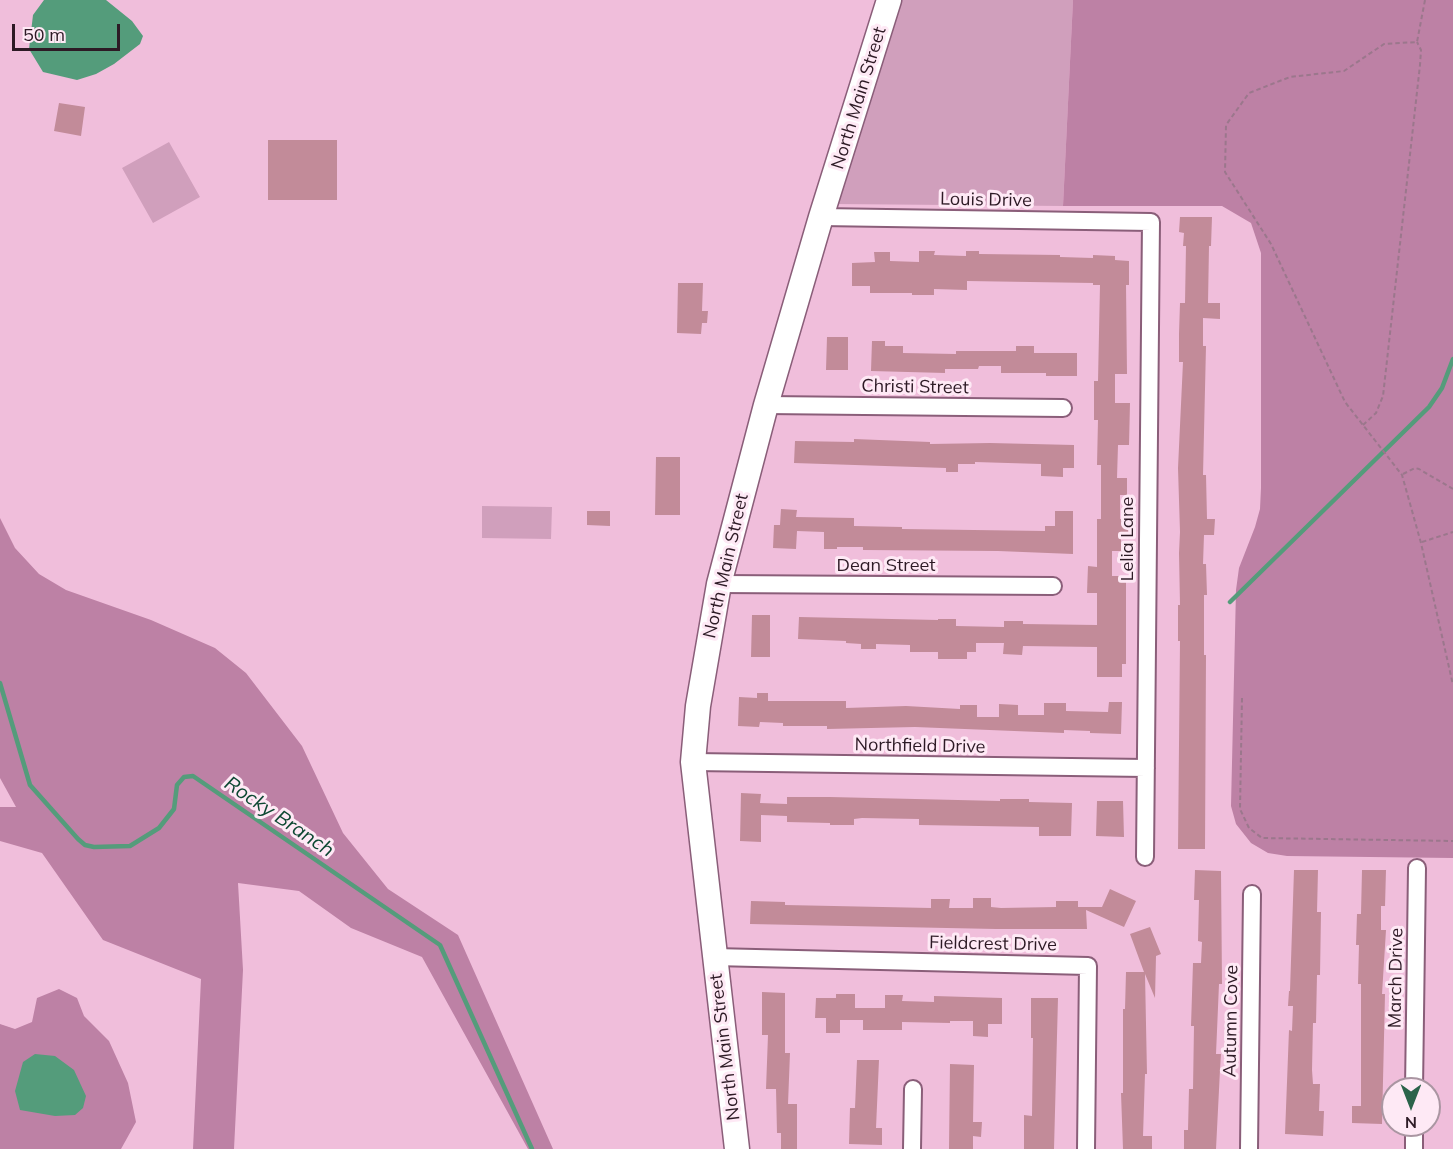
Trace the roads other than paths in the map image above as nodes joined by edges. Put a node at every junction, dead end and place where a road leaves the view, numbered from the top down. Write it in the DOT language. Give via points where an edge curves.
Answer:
graph roads {
  1 [pos="889,0"];
  2 [pos="821,217"];
  3 [pos="1151,222"];
  4 [pos="766,405"];
  5 [pos="1063,408"];
  6 [pos="719,584"];
  7 [pos="1053,586"];
  8 [pos="693,762"];
  9 [pos="1146,768"];
  10 [pos="1145,857"];
  11 [pos="1417,868"];
  12 [pos="1252,894"];
  13 [pos="714,957"];
  14 [pos="1414,1077"];
  15 [pos="913,1089"];
  16 [pos="736,1149"];
  17 [pos="912,1149"];
  18 [pos="1086,1149"];
  19 [pos="1249,1149"];
  1 -- 2 [label="street, North Main Street"];
  2 -- 3 [label="street, Louis Drive"];
  2 -- 4 [label="street, North Main Street"];
  3 -- 9 [label="street, Lelia Lane"];
  4 -- 5 [label="street, Christi Street"];
  4 -- 6 [label="street, North Main Street"];
  6 -- 7 [label="street, Dean Street"];
  6 -- 8 [label="street, North Main Street" via="698,706"];
  8 -- 9 [label="street, Northfield Drive"];
  8 -- 13 [label="street, North Main Street"];
  9 -- 10 [label="street, Lelia Lane"];
  11 -- 14 [label="street, March Drive"];
  12 -- 19 [label="street, Autumn Cove"];
  13 -- 16 [label="street, North Main Street"];
  13 -- 18 [label="street, Fieldcrest Drive" via="1088,966"];
  15 -- 17 [label="street"];
}
